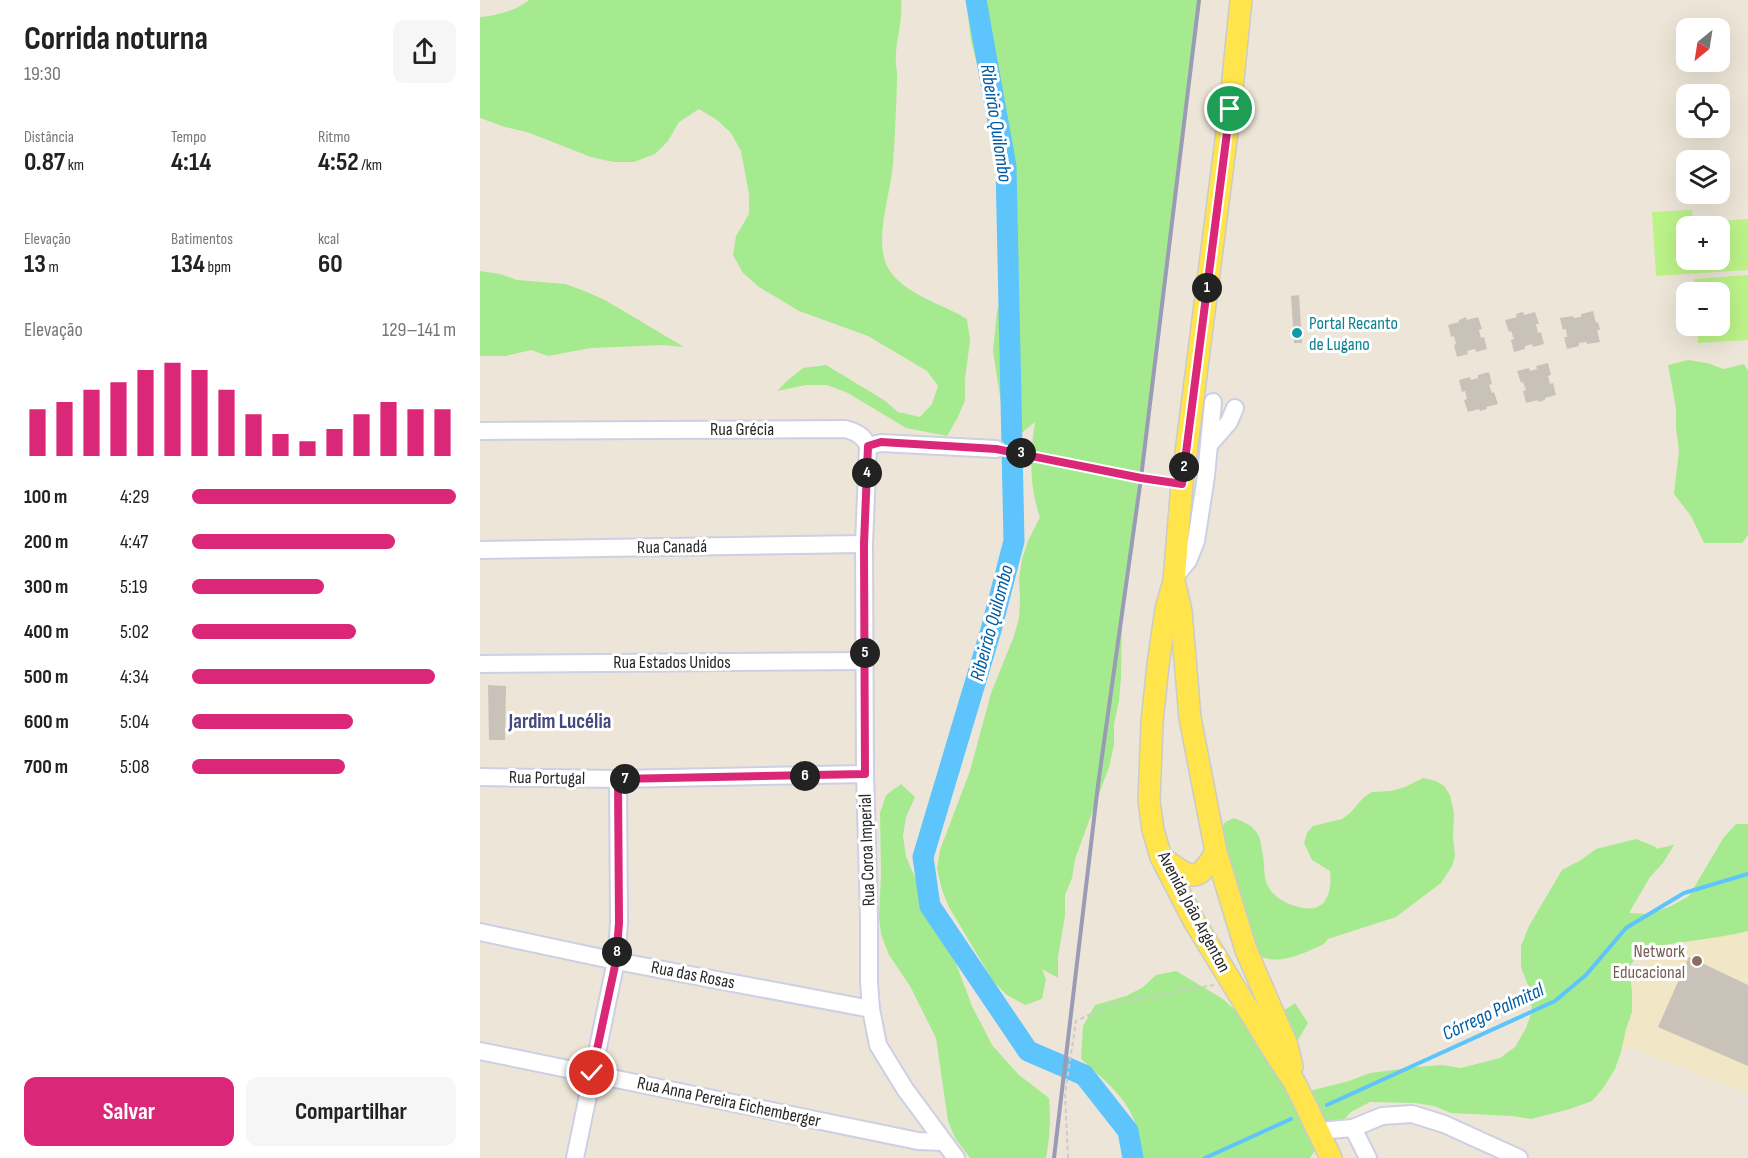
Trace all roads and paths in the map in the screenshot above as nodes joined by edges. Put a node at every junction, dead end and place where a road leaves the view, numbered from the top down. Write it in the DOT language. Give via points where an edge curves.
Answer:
graph roads {
  1 [pos="1241,0"];
  2 [pos="1213,402"];
  3 [pos="1235,408"];
  4 [pos="480,431"];
  5 [pos="1209,445"];
  6 [pos="868,446"];
  7 [pos="996,449"];
  8 [pos="1182,484"];
  9 [pos="864,544"];
  10 [pos="480,550"];
  11 [pos="1174,580"];
  12 [pos="865,661"];
  13 [pos="480,664"];
  14 [pos="865,774"];
  15 [pos="480,777"];
  16 [pos="618,779"];
  17 [pos="1216,852"];
  18 [pos="1161,857"];
  19 [pos="480,932"];
  20 [pos="616,961"];
  21 [pos="1232,982"];
  22 [pos="871,1009"];
  23 [pos="480,1052"];
  24 [pos="592,1073"];
  25 [pos="1295,1083"];
  26 [pos="1312,1118"];
  27 [pos="1353,1128"];
  28 [pos="944,1142"];
  29 [pos="1499,1153"];
  30 [pos="575,1158"];
  31 [pos="956,1158"];
  32 [pos="1068,1158"];
  33 [pos="1331,1158"];
  34 [pos="1368,1158"];
  35 [pos="1519,1158"];
  1 -- 8 [label="main road, Avenida João Argenton"];
  2 -- 5 [label="street"];
  3 -- 5 [label="street" via="1229,422"];
  4 -- 6 [label="street, Rua Grécia" via="846,429 858,433"];
  5 -- 11 [label="street" via="1196,541"];
  6 -- 7 [label="street" via="881,442"];
  6 -- 9 [label="street, Rua Coroa Imperial"];
  7 -- 8 [label="path"];
  8 -- 11 [label="main road, Avenida João Argenton"];
  9 -- 10 [label="street, Rua Canadá"];
  9 -- 12 [label="street, Rua Coroa Imperial"];
  11 -- 17 [label="main road, Avenida João Argenton" via="1181,611 1190,718"];
  11 -- 18 [label="main road, Avenida João Argenton" via="1166,609 1152,722 1149,801"];
  12 -- 13 [label="street, Rua Estados Unidos"];
  12 -- 14 [label="street, Rua Coroa Imperial"];
  14 -- 16 [label="street, Rua Portugal"];
  14 -- 22 [label="street, Rua Coroa Imperial"];
  15 -- 16 [label="street, Rua Portugal"];
  16 -- 20 [label="street"];
  17 -- 18 [label="main road" via="1201,874 1193,876"];
  17 -- 25 [label="main road, Avenida João Argenton" via="1246,950 1287,1045"];
  18 -- 21 [label="main road, Avenida João Argenton"];
  19 -- 20 [label="street, Rua das Rosas"];
  20 -- 22 [label="street, Rua das Rosas"];
  20 -- 24 [label="street"];
  21 -- 25 [label="main road, Avenida João Argenton"];
  21 -- 32 [label="path" via="1115,1003 1076,1021 1065,1095"];
  22 -- 28 [label="street, Rua Coroa Imperial" via="878,1045"];
  23 -- 24 [label="street, Rua Anna Pereira Eichemberger"];
  24 -- 28 [label="street, Rua Anna Pereira Eichemberger" via="918,1141"];
  24 -- 30 [label="street"];
  25 -- 26 [label="main road, Avenida João Argenton"];
  26 -- 27 [label="street"];
  26 -- 33 [label="main road, Avenida João Argenton"];
  27 -- 29 [label="street" via="1382,1116 1412,1114 1443,1124"];
  27 -- 34 [label="street"];
  28 -- 31 [label="street, Rua Coroa Imperial"];
  29 -- 35 [label="street"];
}
